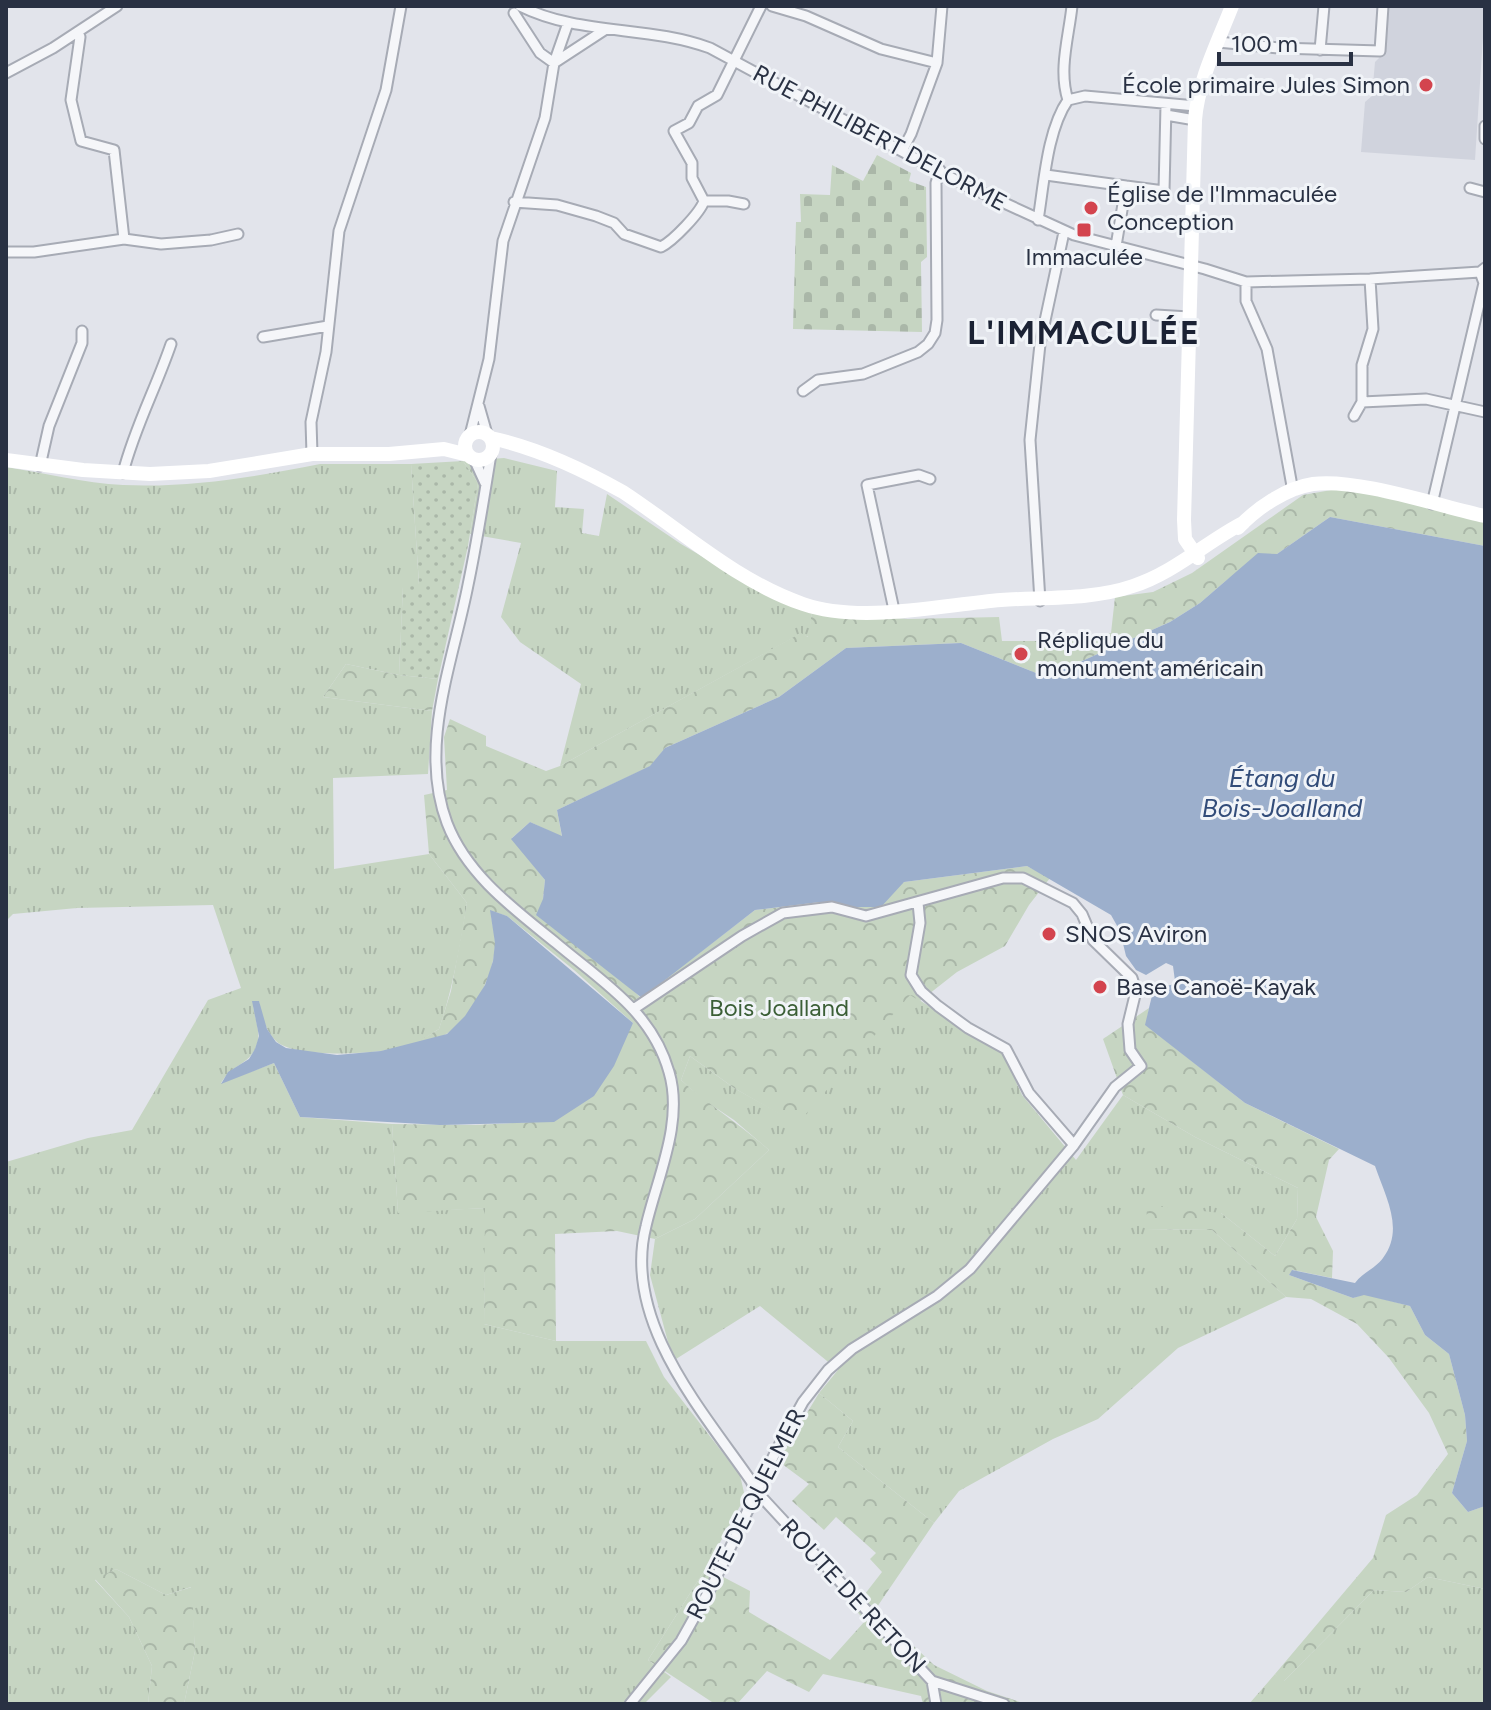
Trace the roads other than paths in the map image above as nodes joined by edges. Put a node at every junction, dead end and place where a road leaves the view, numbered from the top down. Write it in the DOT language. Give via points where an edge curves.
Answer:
graph roads {
  1 [pos="117,6"];
  2 [pos="401,6"];
  3 [pos="761,6"];
  4 [pos="772,6"];
  5 [pos="942,6"];
  6 [pos="1072,6"];
  7 [pos="1232,6"];
  8 [pos="1324,6"];
  9 [pos="1383,6"];
  10 [pos="517,10"];
  11 [pos="568,23"];
  12 [pos="606,29"];
  13 [pos="78,32"];
  14 [pos="1218,42"];
  15 [pos="1320,50"];
  16 [pos="733,61"];
  17 [pos="554,63"];
  18 [pos="937,63"];
  19 [pos="6,73"];
  20 [pos="1068,100"];
  21 [pos="1166,110"];
  22 [pos="1196,113"];
  23 [pos="1485,126"];
  24 [pos="1485,139"];
  25 [pos="903,149"];
  26 [pos="940,170"];
  27 [pos="1046,175"];
  28 [pos="1126,186"];
  29 [pos="1470,188"];
  30 [pos="1485,192"];
  31 [pos="704,201"];
  32 [pos="514,202"];
  33 [pos="744,204"];
  34 [pos="1038,220"];
  35 [pos="1064,232"];
  36 [pos="238,234"];
  37 [pos="124,239"];
  38 [pos="1116,246"];
  39 [pos="6,252"];
  40 [pos="1191,265"];
  41 [pos="1483,270"];
  42 [pos="1370,279"];
  43 [pos="1246,282"];
  44 [pos="1484,283"];
  45 [pos="1156,315"];
  46 [pos="1189,317"];
  47 [pos="328,326"];
  48 [pos="82,331"];
  49 [pos="263,337"];
  50 [pos="171,344"];
  51 [pos="803,391"];
  52 [pos="1362,402"];
  53 [pos="479,404"];
  54 [pos="1455,405"];
  55 [pos="1485,412"];
  56 [pos="1354,416"];
  57 [pos="490,444"];
  58 [pos="469,447"];
  59 [pos="312,454"];
  60 [pos="6,460"];
  61 [pos="40,466"];
  62 [pos="123,473"];
  63 [pos="930,479"];
  64 [pos="486,487"];
  65 [pos="1295,489"];
  66 [pos="1432,504"];
  67 [pos="1485,516"];
  68 [pos="1185,533"];
  69 [pos="1199,555"];
  70 [pos="1177,570"];
  71 [pos="1040,601"];
  72 [pos="935,607"];
  73 [pos="894,610"];
  74 [pos="918,903"];
  75 [pos="635,1008"];
  76 [pos="1074,1145"];
  77 [pos="756,1491"];
  78 [pos="932,1681"];
  79 [pos="630,1704"];
  80 [pos="936,1704"];
  81 [pos="1004,1704"];
  1 -- 13 [label="street"];
  2 -- 47 [label="street" via="386,90 339,231"];
  3 -- 16 [label="street"];
  4 -- 18 [label="street" via="881,49"];
  5 -- 18 [label="street"];
  6 -- 20 [label="street" via="1065,62"];
  7 -- 14 [label="street"];
  8 -- 15 [label="street"];
  9 -- 15 [label="street" via="1380,51"];
  10 -- 11 [label="street, RUE PHILIBERT DELORME"];
  10 -- 17 [label="street" via="540,53"];
  11 -- 12 [label="street, RUE PHILIBERT DELORME"];
  11 -- 17 [label="street"];
  12 -- 16 [label="street, RUE PHILIBERT DELORME" via="682,37"];
  12 -- 17 [label="street"];
  13 -- 19 [label="street"];
  13 -- 37 [label="street" via="71,100 81,141 114,150"];
  14 -- 15 [label="street"];
  14 -- 22 [label="street"];
  16 -- 25 [label="street, RUE PHILIBERT DELORME"];
  16 -- 31 [label="street" via="717,95 674,131"];
  17 -- 32 [label="street" via="545,118"];
  18 -- 25 [label="street"];
  20 -- 21 [label="street" via="1085,96"];
  20 -- 27 [label="street" via="1050,147"];
  21 -- 22 [label="street"];
  21 -- 28 [label="street" via="1164,191"];
  22 -- 40 [label="street"];
  23 -- 24 [label="street"];
  25 -- 26 [label="street, RUE PHILIBERT DELORME"];
  26 -- 34 [label="street, RUE PHILIBERT DELORME"];
  26 -- 51 [label="street" via="935,333 918,352 863,374 818,380"];
  27 -- 28 [label="street"];
  27 -- 34 [label="street"];
  28 -- 38 [label="street"];
  29 -- 30 [label="street"];
  31 -- 32 [label="street" via="675,239 661,247 624,234 596,216 557,205"];
  31 -- 33 [label="street"];
  32 -- 53 [label="street" via="503,241"];
  34 -- 35 [label="street, RUE PHILIBERT DELORME"];
  35 -- 38 [label="street, RUE PHILIBERT DELORME"];
  35 -- 71 [label="street" via="1038,355 1030,440"];
  36 -- 37 [label="street" via="161,244"];
  37 -- 39 [label="street"];
  38 -- 40 [label="street, RUE PHILIBERT DELORME"];
  40 -- 43 [label="street, RUE PHILIBERT DELORME"];
  40 -- 46 [label="street"];
  41 -- 42 [label="street, RUE PHILIBERT DELORME"];
  41 -- 44 [label="street"];
  42 -- 43 [label="street, RUE PHILIBERT DELORME"];
  42 -- 52 [label="street" via="1373,329 1362,365"];
  43 -- 65 [label="street" via="1246,301 1267,349"];
  44 -- 54 [label="street"];
  45 -- 46 [label="street"];
  46 -- 68 [label="street"];
  47 -- 49 [label="street"];
  47 -- 59 [label="street" via="311,422"];
  48 -- 61 [label="street"];
  50 -- 62 [label="street"];
  52 -- 54 [label="street" via="1426,399"];
  52 -- 56 [label="street"];
  53 -- 57 [label="street"];
  53 -- 58 [label="street"];
  54 -- 55 [label="street"];
  54 -- 66 [label="street"];
  57 -- 58 [label="street" via="478,432"];
  57 -- 58 [label="street" via="483,460"];
  57 -- 64 [label="street, ROUTE DE RETON"];
  57 -- 73 [label="street" via="526,448 565,462 623,492 748,578 801,604 834,611"];
  58 -- 59 [label="street"];
  58 -- 64 [label="street"];
  59 -- 62 [label="street" via="209,471"];
  60 -- 61 [label="street"];
  61 -- 62 [label="street"];
  63 -- 73 [label="street" via="919,475 867,485"];
  64 -- 75 [label="street, ROUTE DE RETON" via="436,740 444,813 461,850 488,884"];
  65 -- 66 [label="street" via="1341,484"];
  65 -- 69 [label="street"];
  66 -- 67 [label="street"];
  68 -- 69 [label="street"];
  68 -- 70 [label="street"];
  69 -- 70 [label="street"];
  70 -- 71 [label="street" via="1132,587"];
  71 -- 72 [label="street"];
  71 -- 72 [label="street"];
  72 -- 73 [label="street"];
  74 -- 75 [label="street" via="866,916 832,907 783,913"];
  74 -- 76 [label="street" via="911,975 921,991 968,1028 1006,1049 1029,1093"];
  74 -- 76 [label="street, ROUTE DE QUELMER" via="1003,878 1023,878 1073,903 1092,940 1132,978 1130,1050 1141,1066 1115,1087"];
  75 -- 77 [label="street, ROUTE DE RETON" via="657,1043 673,1093 667,1144 644,1230 641,1261 649,1308 670,1363"];
  76 -- 77 [label="street, ROUTE DE QUELMER" via="970,1269 828,1370 803,1402"];
  77 -- 78 [label="street, ROUTE DE RETON"];
  77 -- 79 [label="street, ROUTE DE QUELMER" via="681,1641"];
  78 -- 80 [label="street"];
  78 -- 81 [label="street, ROUTE DE RETON"];
}
